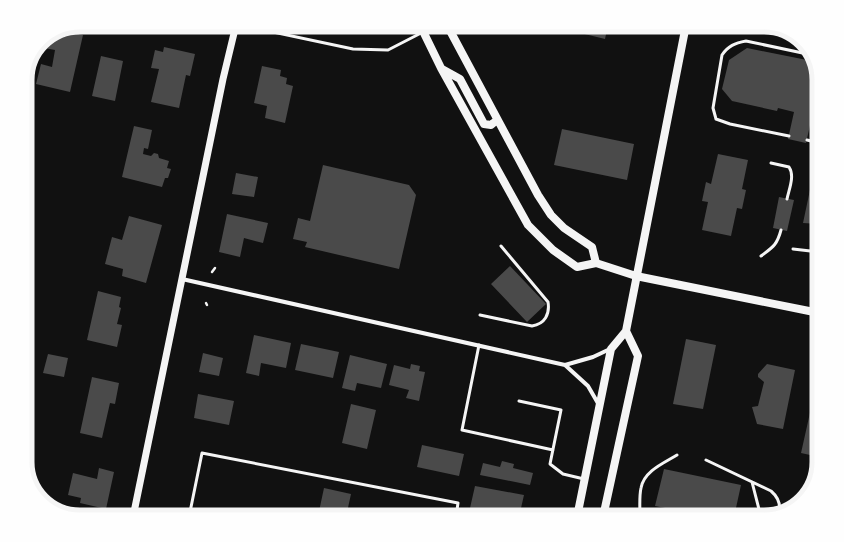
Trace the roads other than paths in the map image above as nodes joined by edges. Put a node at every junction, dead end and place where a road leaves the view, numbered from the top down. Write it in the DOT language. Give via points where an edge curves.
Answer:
graph roads {
  1 [pos="234,32"];
  2 [pos="271,32"];
  3 [pos="416,32"];
  4 [pos="424,32"];
  5 [pos="451,32"];
  6 [pos="685,32"];
  7 [pos="804,53"];
  8 [pos="441,68"];
  9 [pos="497,120"];
  10 [pos="789,136"];
  11 [pos="807,140"];
  12 [pos="812,141"];
  13 [pos="771,163"];
  14 [pos="787,199"];
  15 [pos="781,230"];
  16 [pos="500,246"];
  17 [pos="793,249"];
  18 [pos="812,251"];
  19 [pos="761,256"];
  20 [pos="596,264"];
  21 [pos="636,276"];
  22 [pos="182,280"];
  23 [pos="812,311"];
  24 [pos="480,315"];
  25 [pos="626,330"];
  26 [pos="479,345"];
  27 [pos="611,349"];
  28 [pos="565,365"];
  29 [pos="519,401"];
  30 [pos="599,406"];
  31 [pos="553,450"];
  32 [pos="677,455"];
  33 [pos="706,460"];
  34 [pos="584,479"];
  35 [pos="752,482"];
  36 [pos="779,507"];
  37 [pos="134,510"];
  38 [pos="190,510"];
  39 [pos="457,510"];
  40 [pos="578,510"];
  41 [pos="605,510"];
  42 [pos="640,510"];
  43 [pos="759,510"];
  1 -- 22 [label="street"];
  2 -- 3 [label="lane" via="352,50 388,50"];
  4 -- 8 [label="main road"];
  5 -- 9 [label="main road"];
  6 -- 21 [label="main road"];
  7 -- 10 [label="lane" via="746,41 735,43 722,55 713,108 716,119"];
  8 -- 9 [label="main road" via="460,79 484,124 490,125"];
  8 -- 20 [label="main road" via="528,225 553,250 577,267"];
  9 -- 20 [label="main road" via="551,215 564,228 592,247"];
  11 -- 12 [label="lane"];
  13 -- 14 [label="lane" via="790,169 792,178"];
  15 -- 19 [label="lane" via="775,246"];
  16 -- 24 [label="lane" via="548,302 548,313 544,321 532,326"];
  17 -- 18 [label="lane"];
  20 -- 21 [label="main road"];
  21 -- 23 [label="main road"];
  21 -- 25 [label="main road"];
  22 -- 26 [label="street"];
  22 -- 37 [label="street"];
  25 -- 27 [label="main road"];
  25 -- 41 [label="main road" via="638,356"];
  26 -- 28 [label="street"];
  26 -- 31 [label="lane" via="462,430"];
  27 -- 28 [label="street"];
  27 -- 30 [label="main road"];
  28 -- 30 [label="street" via="588,386"];
  29 -- 31 [label="lane" via="561,410"];
  30 -- 34 [label="main road"];
  31 -- 34 [label="lane" via="550,464 563,474"];
  32 -- 42 [label="lane" via="644,479 640,489"];
  33 -- 35 [label="lane"];
  34 -- 40 [label="main road"];
  35 -- 36 [label="lane" via="776,495"];
  35 -- 43 [label="lane"];
  38 -- 39 [label="lane" via="202,452 458,503"];
}
